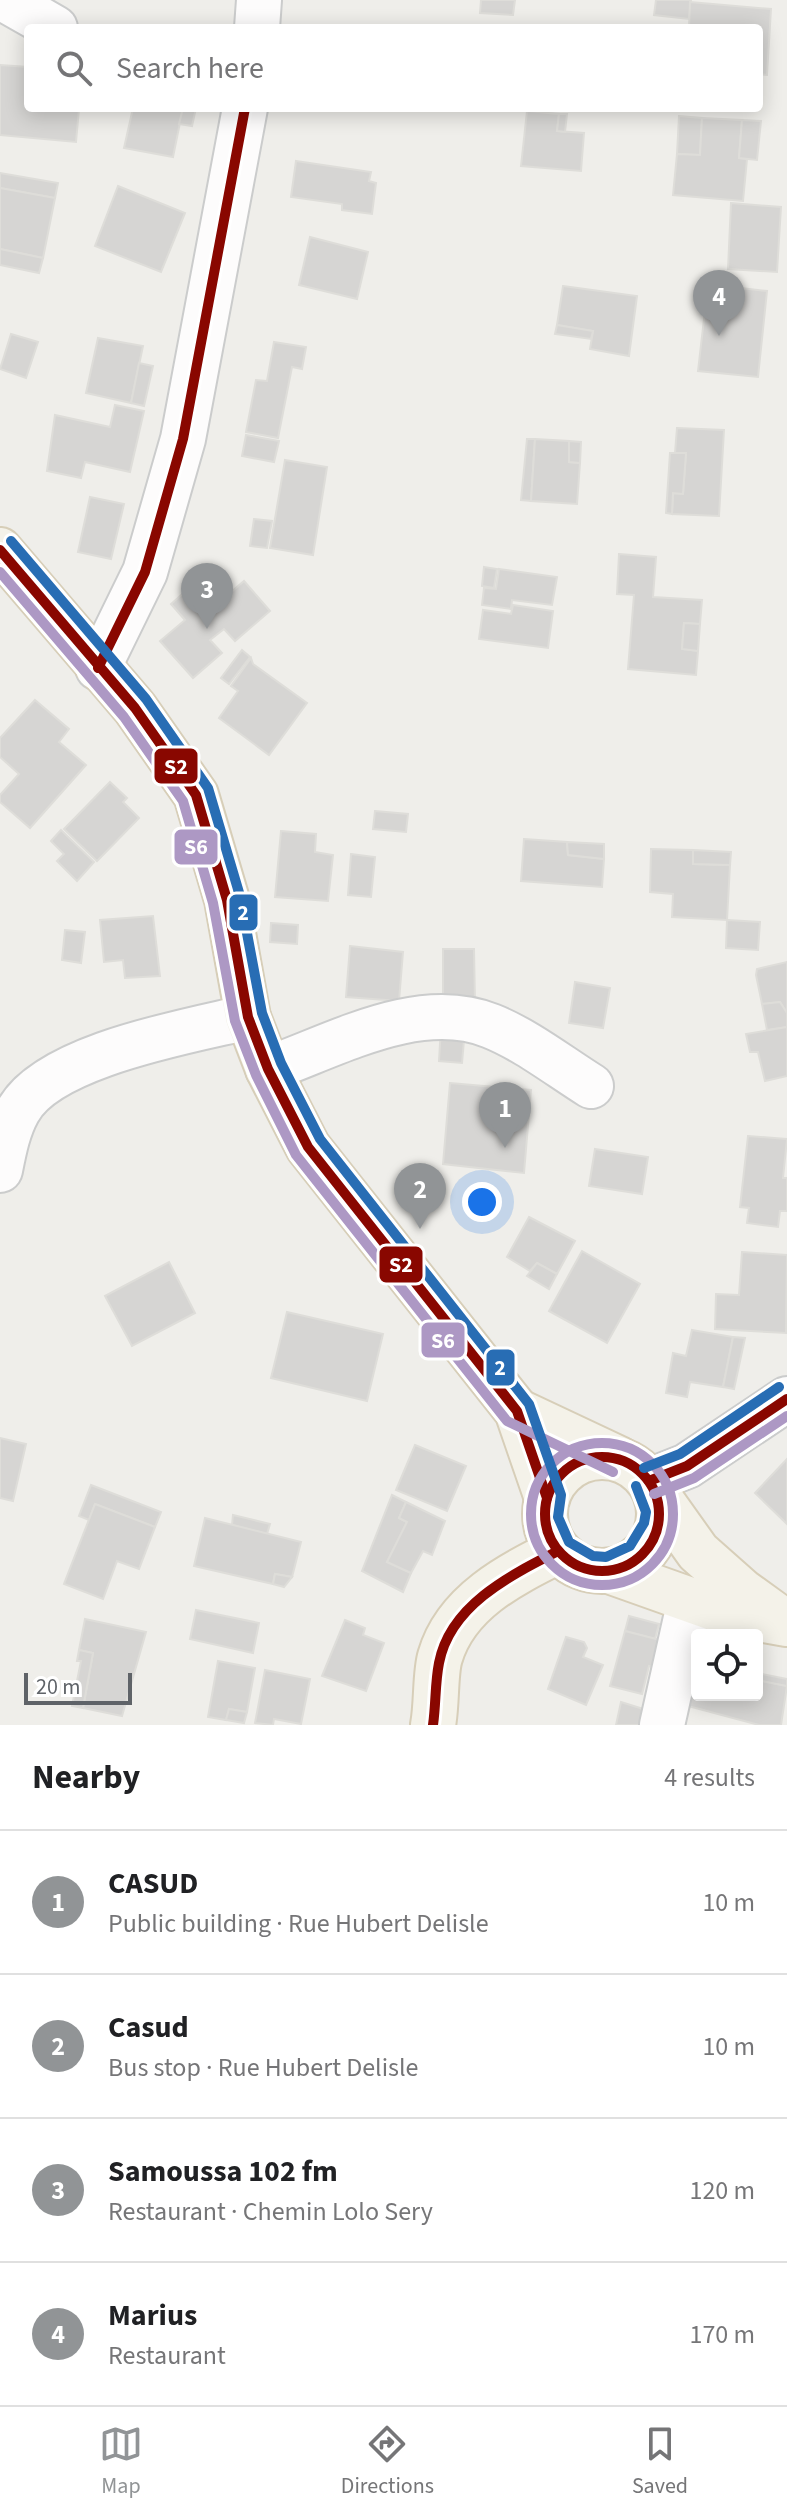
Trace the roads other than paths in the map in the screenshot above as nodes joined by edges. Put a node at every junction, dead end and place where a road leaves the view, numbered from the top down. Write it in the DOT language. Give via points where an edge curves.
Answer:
graph roads {
  1 [pos="6,0"];
  2 [pos="259,0"];
  3 [pos="48,24"];
  4 [pos="257,24"];
  5 [pos="244,112"];
  6 [pos="0,550"];
  7 [pos="98,668"];
  8 [pos="248,1017"];
  9 [pos="268,1069"];
  10 [pos="591,1086"];
  11 [pos="0,1170"];
  12 [pos="787,1399"];
  13 [pos="517,1411"];
  14 [pos="642,1478"];
  15 [pos="547,1498"];
  16 [pos="558,1551"];
  17 [pos="609,1571"];
  18 [pos="690,1600"];
  19 [pos="787,1623"];
  20 [pos="433,1725"];
  21 [pos="662,1725"];
  1 -- 3 [label="street"];
  2 -- 4 [label="street"];
  5 -- 7 [label="street" via="183,439 145,572"];
  6 -- 7 [label="main road"];
  7 -- 8 [label="main road" via="135,708 196,795 227,900"];
  8 -- 9 [label="main road"];
  8 -- 11 [label="street" via="110,1050 53,1079 19,1108"];
  9 -- 10 [label="street" via="417,1018 455,1017 492,1026"];
  9 -- 13 [label="main road" via="308,1147"];
  12 -- 14 [label="street" via="687,1466"];
  13 -- 14 [label="main road"];
  13 -- 15 [label="main road"];
  14 -- 15 [label="main road" via="601,1456 567,1468"];
  14 -- 17 [label="main road" via="658,1528 633,1562"];
  14 -- 19 [label="main road" via="698,1552"];
  15 -- 16 [label="main road" via="544,1517"];
  16 -- 17 [label="main road" via="581,1567"];
  16 -- 20 [label="main road" via="498,1584 452,1626 439,1660"];
  17 -- 18 [label="main road"];
  18 -- 19 [label="main road" via="730,1614"];
  18 -- 21 [label="street"];
}
